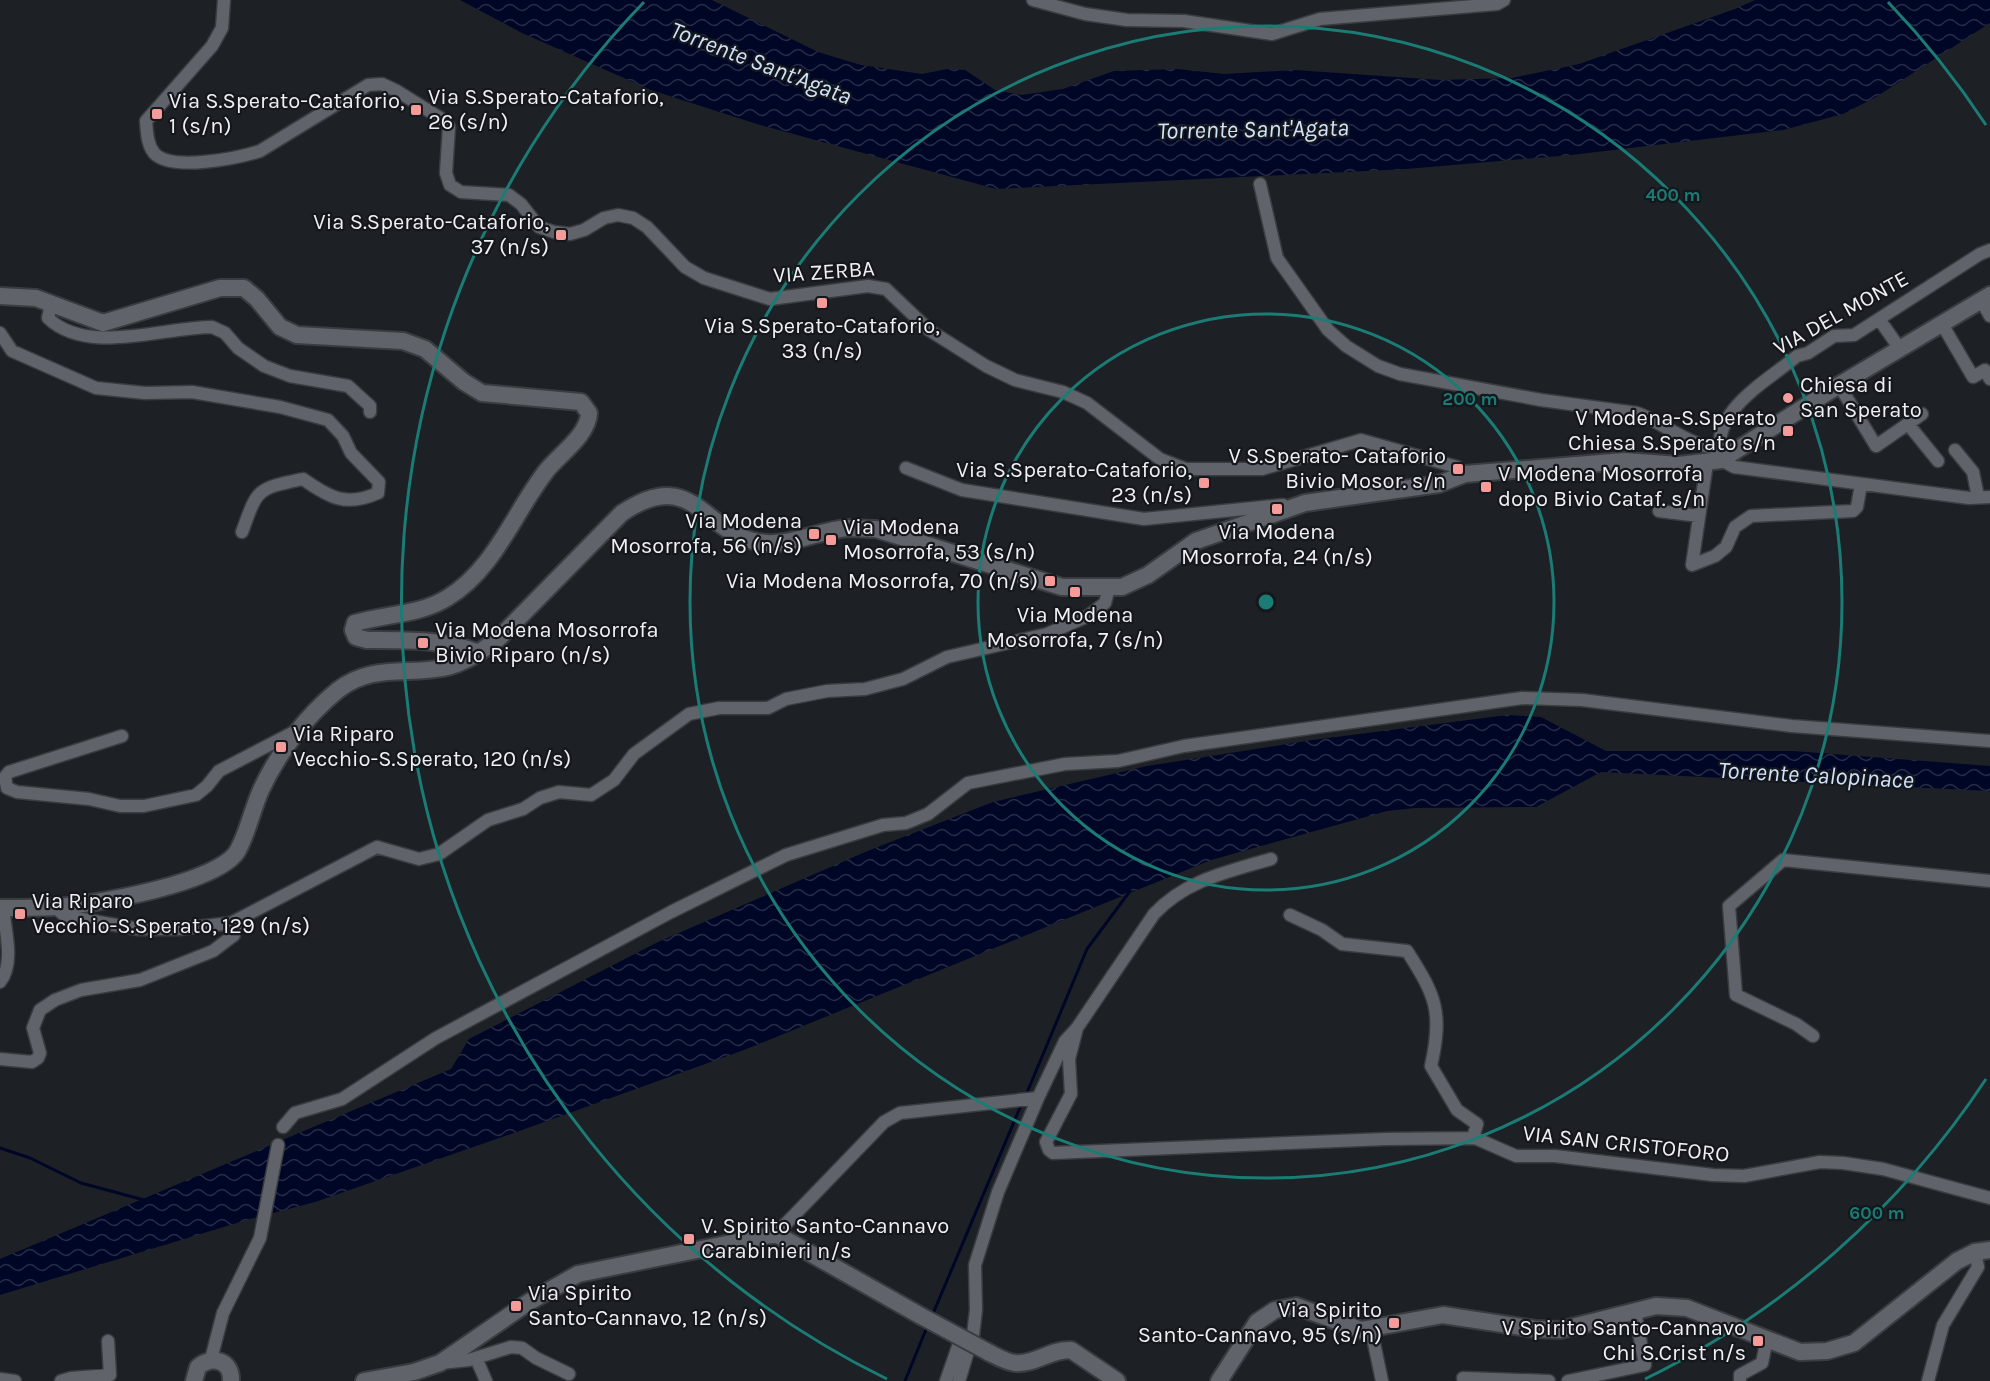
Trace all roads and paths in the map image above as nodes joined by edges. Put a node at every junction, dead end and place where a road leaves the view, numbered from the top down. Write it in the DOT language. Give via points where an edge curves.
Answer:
graph roads {
  1 [pos="224,0"];
  2 [pos="1033,0"];
  3 [pos="1504,0"];
  4 [pos="1260,184"];
  5 [pos="1990,250"];
  6 [pos="0,296"];
  7 [pos="1986,298"];
  8 [pos="51,304"];
  9 [pos="1990,316"];
  10 [pos="1879,319"];
  11 [pos="1942,324"];
  12 [pos="0,333"];
  13 [pos="1900,349"];
  14 [pos="1990,380"];
  15 [pos="1839,385"];
  16 [pos="370,412"];
  17 [pos="1922,414"];
  18 [pos="1908,424"];
  19 [pos="1955,450"];
  20 [pos="1716,457"];
  21 [pos="1938,461"];
  22 [pos="906,468"];
  23 [pos="1465,474"];
  24 [pos="1861,484"];
  25 [pos="1984,497"];
  26 [pos="1304,503"];
  27 [pos="1659,511"];
  28 [pos="1699,516"];
  29 [pos="242,532"];
  30 [pos="1109,588"];
  31 [pos="479,653"];
  32 [pos="299,729"];
  33 [pos="122,735"];
  34 [pos="1990,741"];
  35 [pos="1271,859"];
  36 [pos="1990,881"];
  37 [pos="55,907"];
  38 [pos="2,908"];
  39 [pos="1290,915"];
  40 [pos="237,921"];
  41 [pos="0,982"];
  42 [pos="1077,1028"];
  43 [pos="1813,1036"];
  44 [pos="0,1059"];
  45 [pos="1034,1099"];
  46 [pos="283,1126"];
  47 [pos="1473,1138"];
  48 [pos="278,1145"];
  49 [pos="1990,1198"];
  50 [pos="776,1234"];
  51 [pos="1982,1251"];
  52 [pos="1635,1312"];
  53 [pos="1371,1329"];
  54 [pos="961,1338"];
  55 [pos="1767,1339"];
  56 [pos="108,1341"];
  57 [pos="476,1358"];
  58 [pos="211,1359"];
  59 [pos="440,1363"];
  60 [pos="569,1374"];
  61 [pos="110,1378"];
  62 [pos="1463,1378"];
  63 [pos="1,1380"];
  64 [pos="1490,1380"];
  65 [pos="1526,1380"];
  66 [pos="15,1381"];
  67 [pos="61,1381"];
  68 [pos="194,1381"];
  69 [pos="231,1381"];
  70 [pos="364,1381"];
  71 [pos="486,1381"];
  72 [pos="946,1381"];
  73 [pos="958,1381"];
  74 [pos="1117,1381"];
  75 [pos="1219,1381"];
  76 [pos="1382,1381"];
  77 [pos="1550,1381"];
  78 [pos="1569,1381"];
  79 [pos="1740,1381"];
  80 [pos="1928,1381"];
  1 -- 23 [label="street, VIA ZERBA" via="222,28 212,45 146,122 153,152 165,161 184,163 246,156 368,85 382,84 442,118 449,127 446,173 450,185 461,192 509,195 539,227 555,232 570,234 618,215 633,218 647,226 685,267 770,299 868,286 886,289 929,330 986,366 1015,380 1063,392 1087,403 1160,459 1186,469 1262,469 1361,441 1457,467"];
  2 -- 3 [label="street" via="1127,20 1184,21 1272,34 1320,19 1497,4"];
  4 -- 20 [label="street" via="1277,258 1328,330 1378,366 1452,384 1637,413 1659,421"];
  5 -- 10 [label="street, VIA DEL MONTE"];
  6 -- 8 [label="street" via="36,298"];
  7 -- 9 [label="street"];
  7 -- 11 [label="street"];
  8 -- 16 [label="street" via="48,318 58,328 80,334 117,337 212,327 264,366 290,376 348,386 370,406"];
  8 -- 31 [label="street" via="103,323 220,288 244,288 280,327 297,335 404,341 425,349 482,393 581,402 589,413 589,424 547,471 498,547 472,577 447,598 428,607 355,623 352,630 356,637 367,640 459,645"];
  10 -- 13 [label="street"];
  10 -- 20 [label="street, VIA DEL MONTE" via="1854,335 1834,336 1797,356 1731,410"];
  11 -- 13 [label="street"];
  11 -- 14 [label="street" via="1973,377 1985,370"];
  12 -- 29 [label="street" via="12,351 96,388 192,392 242,399 328,420 343,436 351,453 379,482 378,493 360,501 341,500 303,479 272,485 255,496"];
  13 -- 15 [label="street"];
  15 -- 18 [label="street" via="1876,446"];
  15 -- 20 [label="street"];
  17 -- 18 [label="street"];
  18 -- 21 [label="street"];
  19 -- 25 [label="street" via="1973,472"];
  20 -- 23 [label="street" via="1679,465 1625,462"];
  20 -- 24 [label="street" via="1734,467"];
  20 -- 28 [label="street, VIA DEL MONTE"];
  22 -- 26 [label="street" via="962,490 1144,519"];
  23 -- 26 [label="street" via="1438,484"];
  24 -- 25 [label="street"];
  24 -- 28 [label="street, VIA DEL MONTE" via="1853,511 1751,516 1735,527 1726,547 1692,565"];
  26 -- 30 [label="street" via="1196,541 1148,575 1122,587"];
  27 -- 28 [label="street"];
  30 -- 31 [label="street" via="1062,587 876,529 848,528 780,543 758,542 739,536 693,502 664,496 644,498 622,513 499,638"];
  30 -- 40 [label="street" via="1105,603 1068,625 1047,634 947,657 903,679 865,689 786,699 768,708 719,708 689,714 634,754 614,780 591,795 559,792 540,798 488,820 439,854 419,859 377,847"];
  31 -- 32 [label="street" via="441,668 364,675 339,690"];
  32 -- 33 [label="street" via="219,771 196,795 144,806 120,806 7,788 5,777 9,772"];
  32 -- 37 [label="street" via="274,764 238,852 226,864 134,895"];
  34 -- 46 [label="street" via="1792,726 1582,700 1522,698 1184,746 1118,761 1065,764 968,783 928,814 786,855 671,912 436,1038 342,1098 295,1113"];
  35 -- 42 [label="street" via="1201,880 1166,901"];
  36 -- 43 [label="street" via="1783,860 1729,906 1736,995"];
  37 -- 38 [label="street"];
  37 -- 40 [label="street" via="64,916 138,929 180,929"];
  38 -- 41 [label="street" via="8,951 5,976"];
  39 -- 47 [label="street" via="1342,944 1407,951 1430,986 1436,1008 1438,1035 1431,1066 1457,1110 1477,1124"];
  40 -- 44 [label="street" via="234,935 213,951 140,980 81,990 55,1000 40,1010 33,1028 38,1058 32,1062"];
  42 -- 45 [label="street" via="1065,1041"];
  42 -- 47 [label="street, VIA SAN CRISTOFORO" via="1069,1059 1071,1094 1046,1142 1053,1153"];
  45 -- 50 [label="street" via="900,1113 884,1122"];
  45 -- 73 [label="street" via="975,1265 973,1335"];
  47 -- 49 [label="street, VIA SAN CRISTOFORO" via="1516,1156 1555,1156 1713,1175 1744,1176 1820,1162 1843,1163 1883,1169"];
  48 -- 58 [label="street" via="260,1238 223,1313"];
  50 -- 54 [label="street, bridge"];
  50 -- 59 [label="street" via="578,1274"];
  51 -- 55 [label="street" via="1958,1262 1854,1343 1827,1351 1800,1352"];
  51 -- 80 [label="street" via="1978,1267 1943,1325"];
  52 -- 53 [label="street" via="1560,1330 1443,1315"];
  52 -- 55 [label="street" via="1656,1306 1687,1308"];
  52 -- 78 [label="street" via="1645,1365"];
  53 -- 75 [label="street" via="1361,1330 1296,1306 1275,1310 1257,1322"];
  53 -- 76 [label="street"];
  54 -- 72 [label="street"];
  54 -- 74 [label="street, bridge" via="1014,1363 1071,1350"];
  55 -- 79 [label="street" via="1762,1363 1740,1375"];
  56 -- 61 [label="street"];
  57 -- 59 [label="street"];
  57 -- 60 [label="street" via="511,1347 522,1348"];
  57 -- 71 [label="street"];
  58 -- 68 [label="street" via="198,1367"];
  58 -- 69 [label="street" via="228,1366"];
  59 -- 70 [label="street"];
  61 -- 67 [label="street"];
  62 -- 64 [label="street"];
  63 -- 66 [label="street"];
  64 -- 65 [label="street"];
  65 -- 77 [label="street"];
}
